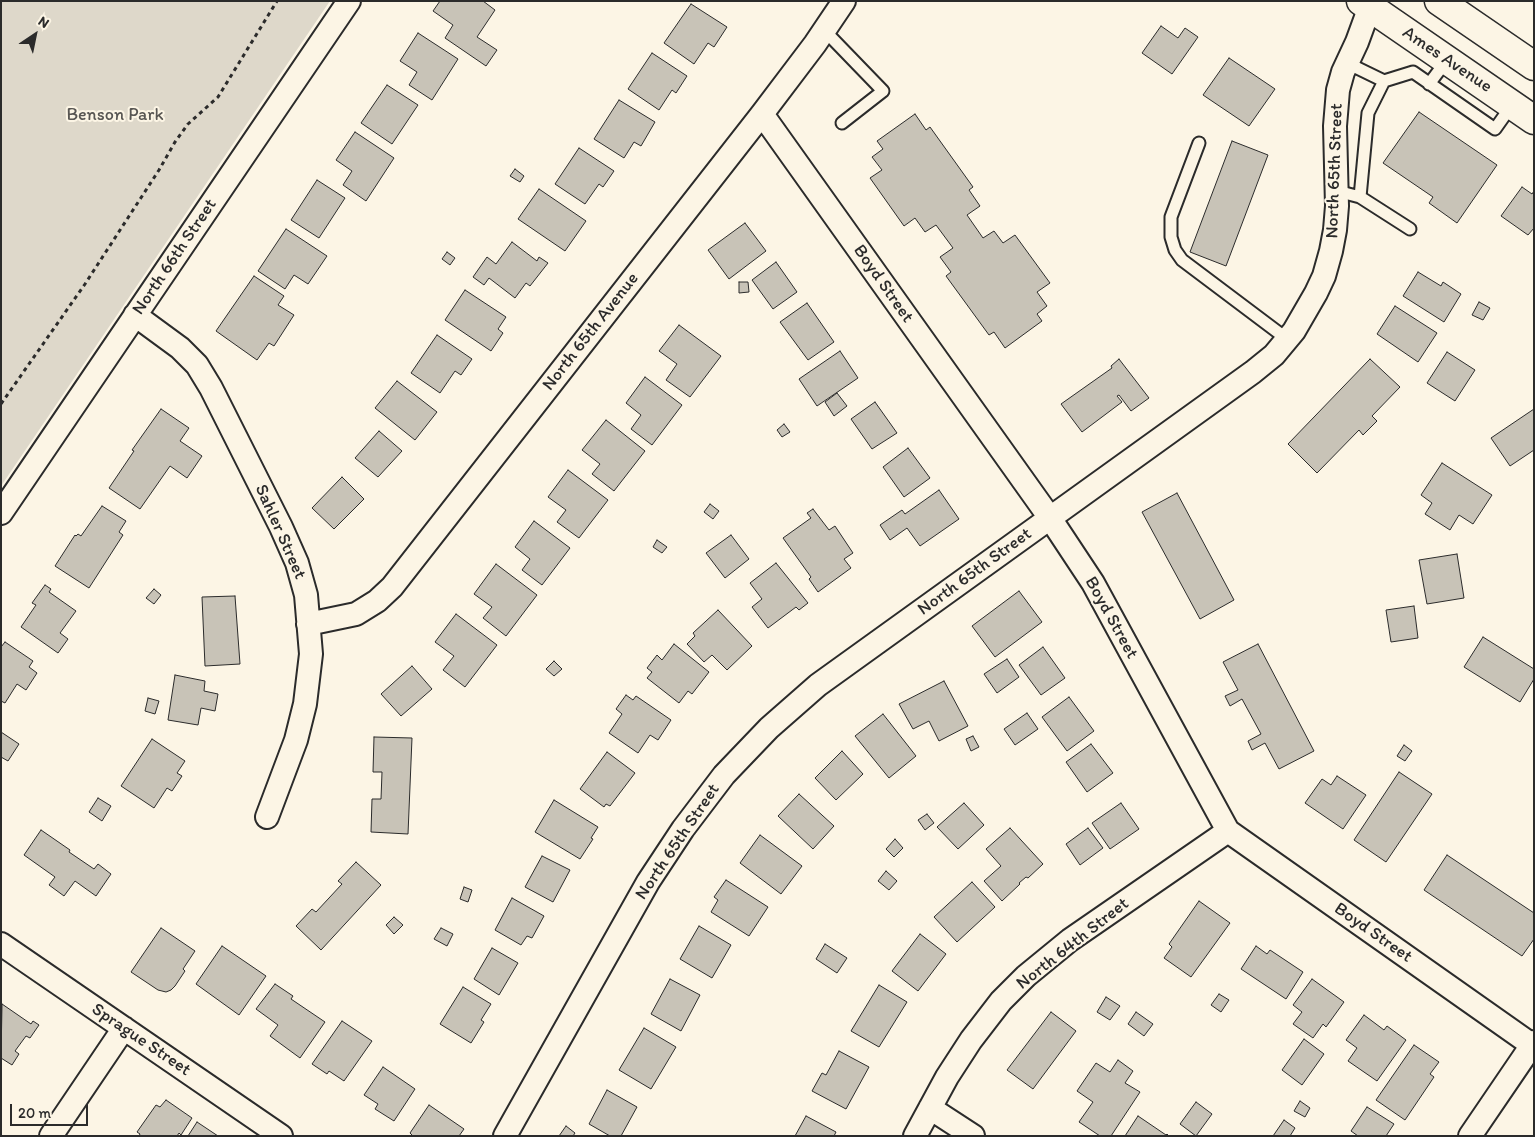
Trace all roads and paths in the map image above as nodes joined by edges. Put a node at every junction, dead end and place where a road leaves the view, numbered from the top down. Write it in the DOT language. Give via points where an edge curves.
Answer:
graph roads {
  1 [pos="277,1"];
  2 [pos="348,1"];
  3 [pos="844,1"];
  4 [pos="1439,1"];
  5 [pos="1368,3"];
  6 [pos="824,30"];
  7 [pos="1447,60"];
  8 [pos="1347,63"];
  9 [pos="1534,66"];
  10 [pos="1384,81"];
  11 [pos="1429,84"];
  12 [pos="1523,112"];
  13 [pos="762,114"];
  14 [pos="842,123"];
  15 [pos="1199,143"];
  16 [pos="1337,191"];
  17 [pos="1360,197"];
  18 [pos="1410,228"];
  19 [pos="135,316"];
  20 [pos="1287,340"];
  21 [pos="1,404"];
  22 [pos="1,513"];
  23 [pos="1050,518"];
  24 [pos="308,624"];
  25 [pos="267,817"];
  26 [pos="1228,831"];
  27 [pos="1,944"];
  28 [pos="124,1028"];
  29 [pos="1533,1044"];
  30 [pos="930,1108"];
  31 [pos="51,1136"];
  32 [pos="282,1136"];
  33 [pos="506,1136"];
  34 [pos="915,1136"];
  35 [pos="973,1136"];
  36 [pos="1470,1136"];
  1 -- 21 [label="path" via="218,97 188,124 175,142 85,284"];
  2 -- 19 [label="street, North 66th Street"];
  3 -- 6 [label="street, North 65th Avenue"];
  4 -- 9 [label="main road"];
  5 -- 7 [label="main road, Ames Avenue"];
  5 -- 8 [label="street, North 65th Street"];
  6 -- 13 [label="street, North 65th Avenue"];
  6 -- 14 [label="lane" via="883,91"];
  7 -- 11 [label="lane"];
  7 -- 12 [label="main road, Ames Avenue"];
  8 -- 10 [label="lane"];
  8 -- 16 [label="street, North 65th Street" via="1338,90"];
  10 -- 11 [label="lane" via="1412,72"];
  10 -- 17 [label="lane" via="1368,114"];
  11 -- 12 [label="lane" via="1495,129"];
  13 -- 23 [label="street, Boyd Street"];
  13 -- 24 [label="street, North 65th Avenue" via="392,586 377,601 356,614"];
  15 -- 20 [label="lane" via="1171,217 1175,250 1182,260"];
  16 -- 17 [label="lane"];
  16 -- 20 [label="street, North 65th Street" via="1335,230 1324,276"];
  17 -- 18 [label="lane"];
  19 -- 22 [label="street, North 66th Street"];
  19 -- 24 [label="street, Sahler Street" via="180,348 197,365 211,388 297,563 306,594"];
  20 -- 23 [label="street, North 65th Street" via="1254,372"];
  23 -- 26 [label="street, Boyd Street" via="1092,583"];
  23 -- 33 [label="street, North 65th Street" via="818,685 769,728 724,775 648,882"];
  24 -- 25 [label="street, Sahler Street" via="311,654 305,704 296,740"];
  26 -- 29 [label="street, Boyd Street"];
  26 -- 30 [label="street, North 64th Street" via="1070,940 1026,976 1001,1001 971,1040 946,1076"];
  27 -- 28 [label="street, Sprague Street"];
  28 -- 31 [label="street"];
  28 -- 32 [label="street, Sprague Street"];
  29 -- 36 [label="street"];
  30 -- 34 [label="street, North 64th Street"];
  30 -- 35 [label="street"];
}
